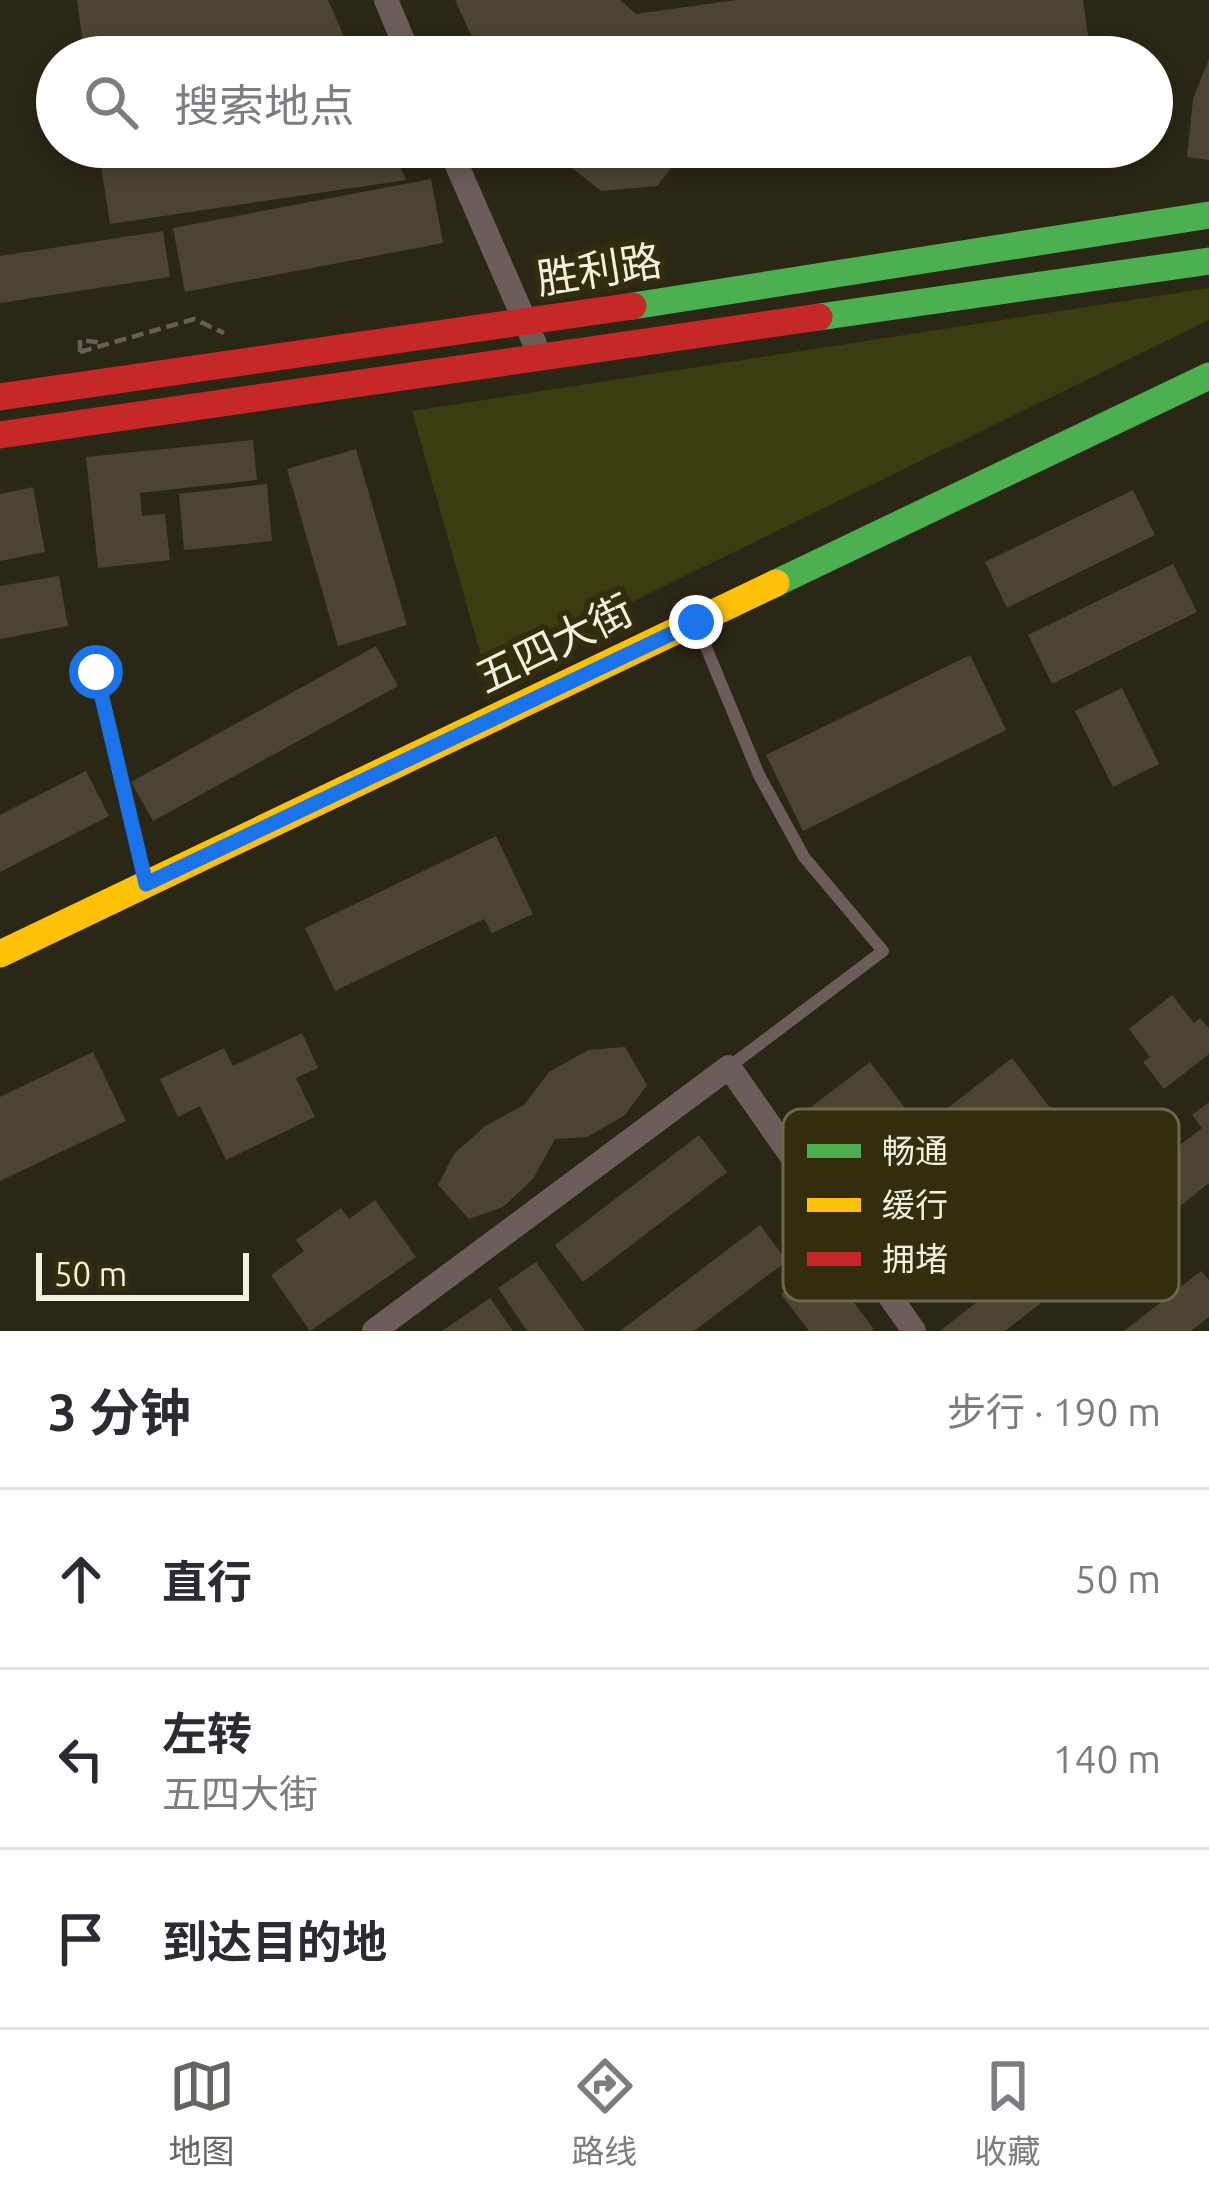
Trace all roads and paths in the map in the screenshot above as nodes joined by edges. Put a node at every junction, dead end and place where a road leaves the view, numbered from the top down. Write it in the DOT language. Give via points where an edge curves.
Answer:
graph roads {
  1 [pos="386,0"];
  2 [pos="401,36"];
  3 [pos="458,168"];
  4 [pos="1209,215"];
  5 [pos="1209,261"];
  6 [pos="194,319"];
  7 [pos="526,323"];
  8 [pos="80,352"];
  9 [pos="541,358"];
  10 [pos="1209,376"];
  11 [pos="0,398"];
  12 [pos="0,435"];
  13 [pos="696,622"];
  14 [pos="96,672"];
  15 [pos="146,884"];
  16 [pos="0,954"];
  17 [pos="729,1067"];
  18 [pos="783,1144"];
  19 [pos="893,1301"];
  20 [pos="374,1331"];
  21 [pos="914,1331"];
  1 -- 2 [label="street"];
  3 -- 7 [label="street"];
  4 -- 7 [label="main road, 胜利路"];
  5 -- 9 [label="main road, 胜利路"];
  6 -- 8 [label="path"];
  7 -- 9 [label="street"];
  7 -- 11 [label="main road, 胜利路"];
  9 -- 12 [label="main road, 胜利路"];
  10 -- 13 [label="main road, 五四大街"];
  13 -- 15 [label="main road, 五四大街"];
  13 -- 17 [label="lane" via="759,776 804,857 883,951"];
  14 -- 15 [label="lane"];
  15 -- 16 [label="main road, 五四大街"];
  17 -- 18 [label="street"];
  17 -- 20 [label="street"];
  19 -- 21 [label="street"];
}
